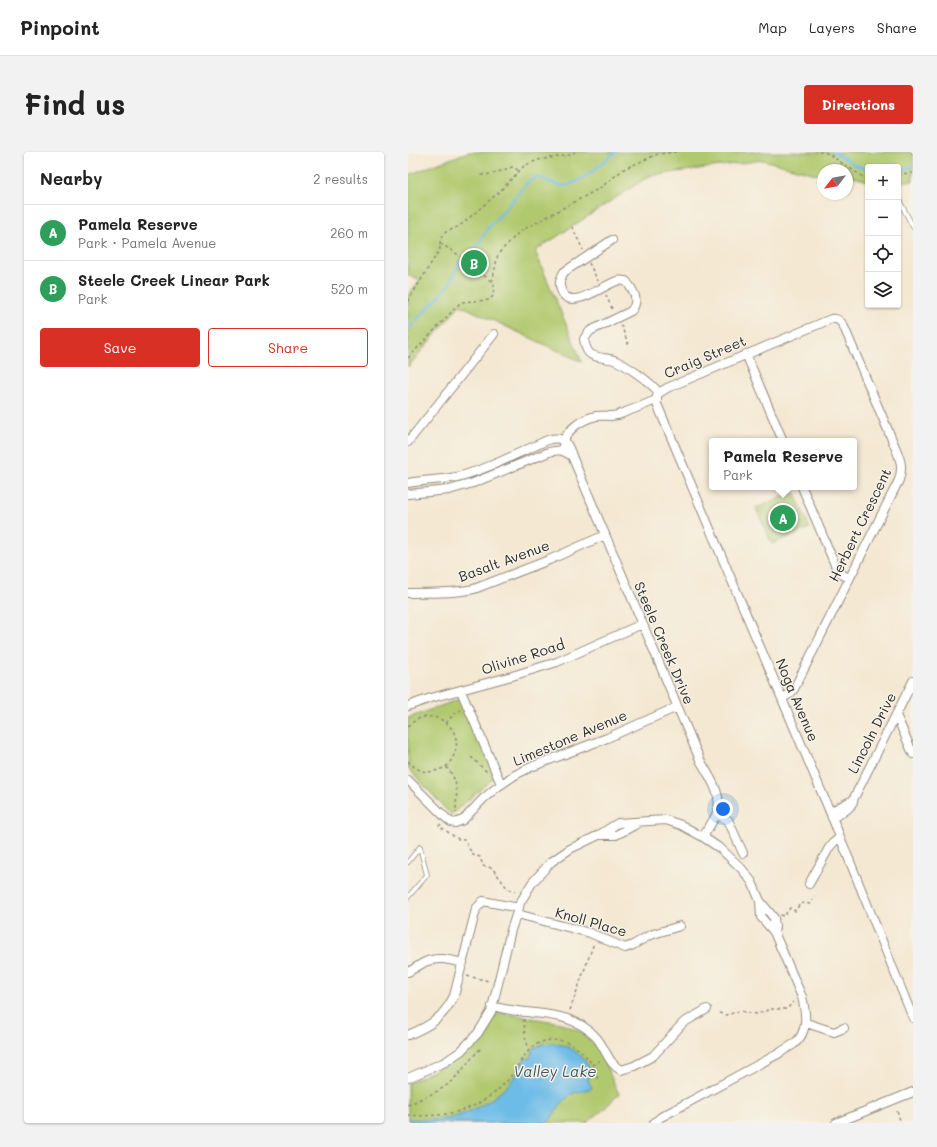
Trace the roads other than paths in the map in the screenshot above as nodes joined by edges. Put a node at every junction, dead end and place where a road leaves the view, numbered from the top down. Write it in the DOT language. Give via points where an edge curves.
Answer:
graph roads {
  1 [pos="899,200"];
  2 [pos="913,227"];
  3 [pos="612,240"];
  4 [pos="830,319"];
  5 [pos="494,334"];
  6 [pos="746,354"];
  7 [pos="658,396"];
  8 [pos="782,438"];
  9 [pos="564,440"];
  10 [pos="408,442"];
  11 [pos="563,450"];
  12 [pos="572,456"];
  13 [pos="408,483"];
  14 [pos="803,490"];
  15 [pos="408,494"];
  16 [pos="605,535"];
  17 [pos="849,578"];
  18 [pos="408,593"];
  19 [pos="642,624"];
  20 [pos="913,681"];
  21 [pos="461,691"];
  22 [pos="782,698"];
  23 [pos="408,706"];
  24 [pos="678,707"];
  25 [pos="896,714"];
  26 [pos="913,754"];
  27 [pos="408,780"];
  28 [pos="502,784"];
  29 [pos="716,815"];
  30 [pos="831,815"];
  31 [pos="703,837"];
  32 [pos="839,838"];
  33 [pos="743,853"];
  34 [pos="408,862"];
  35 [pos="809,884"];
  36 [pos="408,898"];
  37 [pos="518,911"];
  38 [pos="680,926"];
  39 [pos="463,963"];
  40 [pos="408,972"];
  41 [pos="492,1006"];
  42 [pos="707,1009"];
  43 [pos="913,1018"];
  44 [pos="806,1023"];
  45 [pos="844,1028"];
  46 [pos="408,1035"];
  47 [pos="408,1078"];
  48 [pos="913,1092"];
  49 [pos="672,1112"];
  50 [pos="654,1123"];
  51 [pos="663,1123"];
  52 [pos="836,1123"];
  1 -- 2 [label="lane"];
  3 -- 7 [label="street, Craig Street" via="564,272 559,282 560,288 567,298 575,300 618,280 626,281 635,294 634,307 631,311 586,334 585,346 592,355 618,362 640,376 654,386"];
  4 -- 6 [label="street, Craig Street"];
  4 -- 17 [label="street, Herbert Crescent" via="838,320 844,327 899,456 902,469 899,480"];
  5 -- 10 [label="street"];
  6 -- 7 [label="street, Craig Street" via="667,388"];
  6 -- 8 [label="street"];
  7 -- 9 [label="street" via="612,417 596,416 570,430"];
  7 -- 22 [label="street, Noga Avenue"];
  9 -- 11 [label="street"];
  9 -- 12 [label="street, Steele Creek Drive"];
  9 -- 13 [label="street" via="550,439 459,476"];
  11 -- 12 [label="street"];
  11 -- 15 [label="street" via="549,452 473,484 448,490"];
  12 -- 16 [label="street, Steele Creek Drive"];
  14 -- 17 [label="street" via="836,567"];
  16 -- 18 [label="street, Basalt Avenue" via="474,589 448,593"];
  16 -- 19 [label="street, Steele Creek Drive"];
  17 -- 22 [label="street, Herbert Crescent" via="794,689"];
  19 -- 21 [label="street, Olivine Road" via="558,662"];
  19 -- 24 [label="street, Steele Creek Drive"];
  20 -- 25 [label="street, Lincoln Drive"];
  21 -- 23 [label="street, Olivine Road"];
  21 -- 28 [label="street"];
  22 -- 30 [label="street, Noga Avenue"];
  24 -- 28 [label="street, Limestone Avenue" via="607,738 531,766"];
  24 -- 29 [label="street, Steele Creek Drive" via="714,787 719,803"];
  25 -- 26 [label="street"];
  25 -- 30 [label="street, Lincoln Drive" via="852,806"];
  27 -- 28 [label="street, Limestone Avenue" via="451,822 463,820"];
  29 -- 31 [label="street, Steele Creek Drive"];
  29 -- 33 [label="street" via="728,820"];
  30 -- 32 [label="street, Noga Avenue"];
  31 -- 37 [label="street" via="666,820 618,823 551,862 532,883"];
  31 -- 44 [label="street" via="721,849 741,868 752,882 760,901 774,918 774,932 802,997"];
  32 -- 35 [label="street" via="829,848"];
  32 -- 43 [label="street, Noga Avenue"];
  34 -- 36 [label="lane" via="420,846 427,876"];
  37 -- 38 [label="street, Knoll Place" via="590,933 625,948 650,935"];
  37 -- 39 [label="street, Knoll Place" via="483,900 476,909"];
  37 -- 41 [label="street"];
  39 -- 40 [label="street" via="442,958 433,959"];
  39 -- 46 [label="street" via="454,996 447,1009 438,1019"];
  41 -- 42 [label="street" via="567,1018 588,1029 602,1044 615,1068 620,1070 653,1056 683,1023"];
  41 -- 47 [label="street" via="478,1033 461,1051 445,1062"];
  44 -- 45 [label="street" via="834,1032"];
  44 -- 49 [label="street" via="796,1043"];
  48 -- 52 [label="street"];
  49 -- 50 [label="street"];
  49 -- 51 [label="street"];
}
